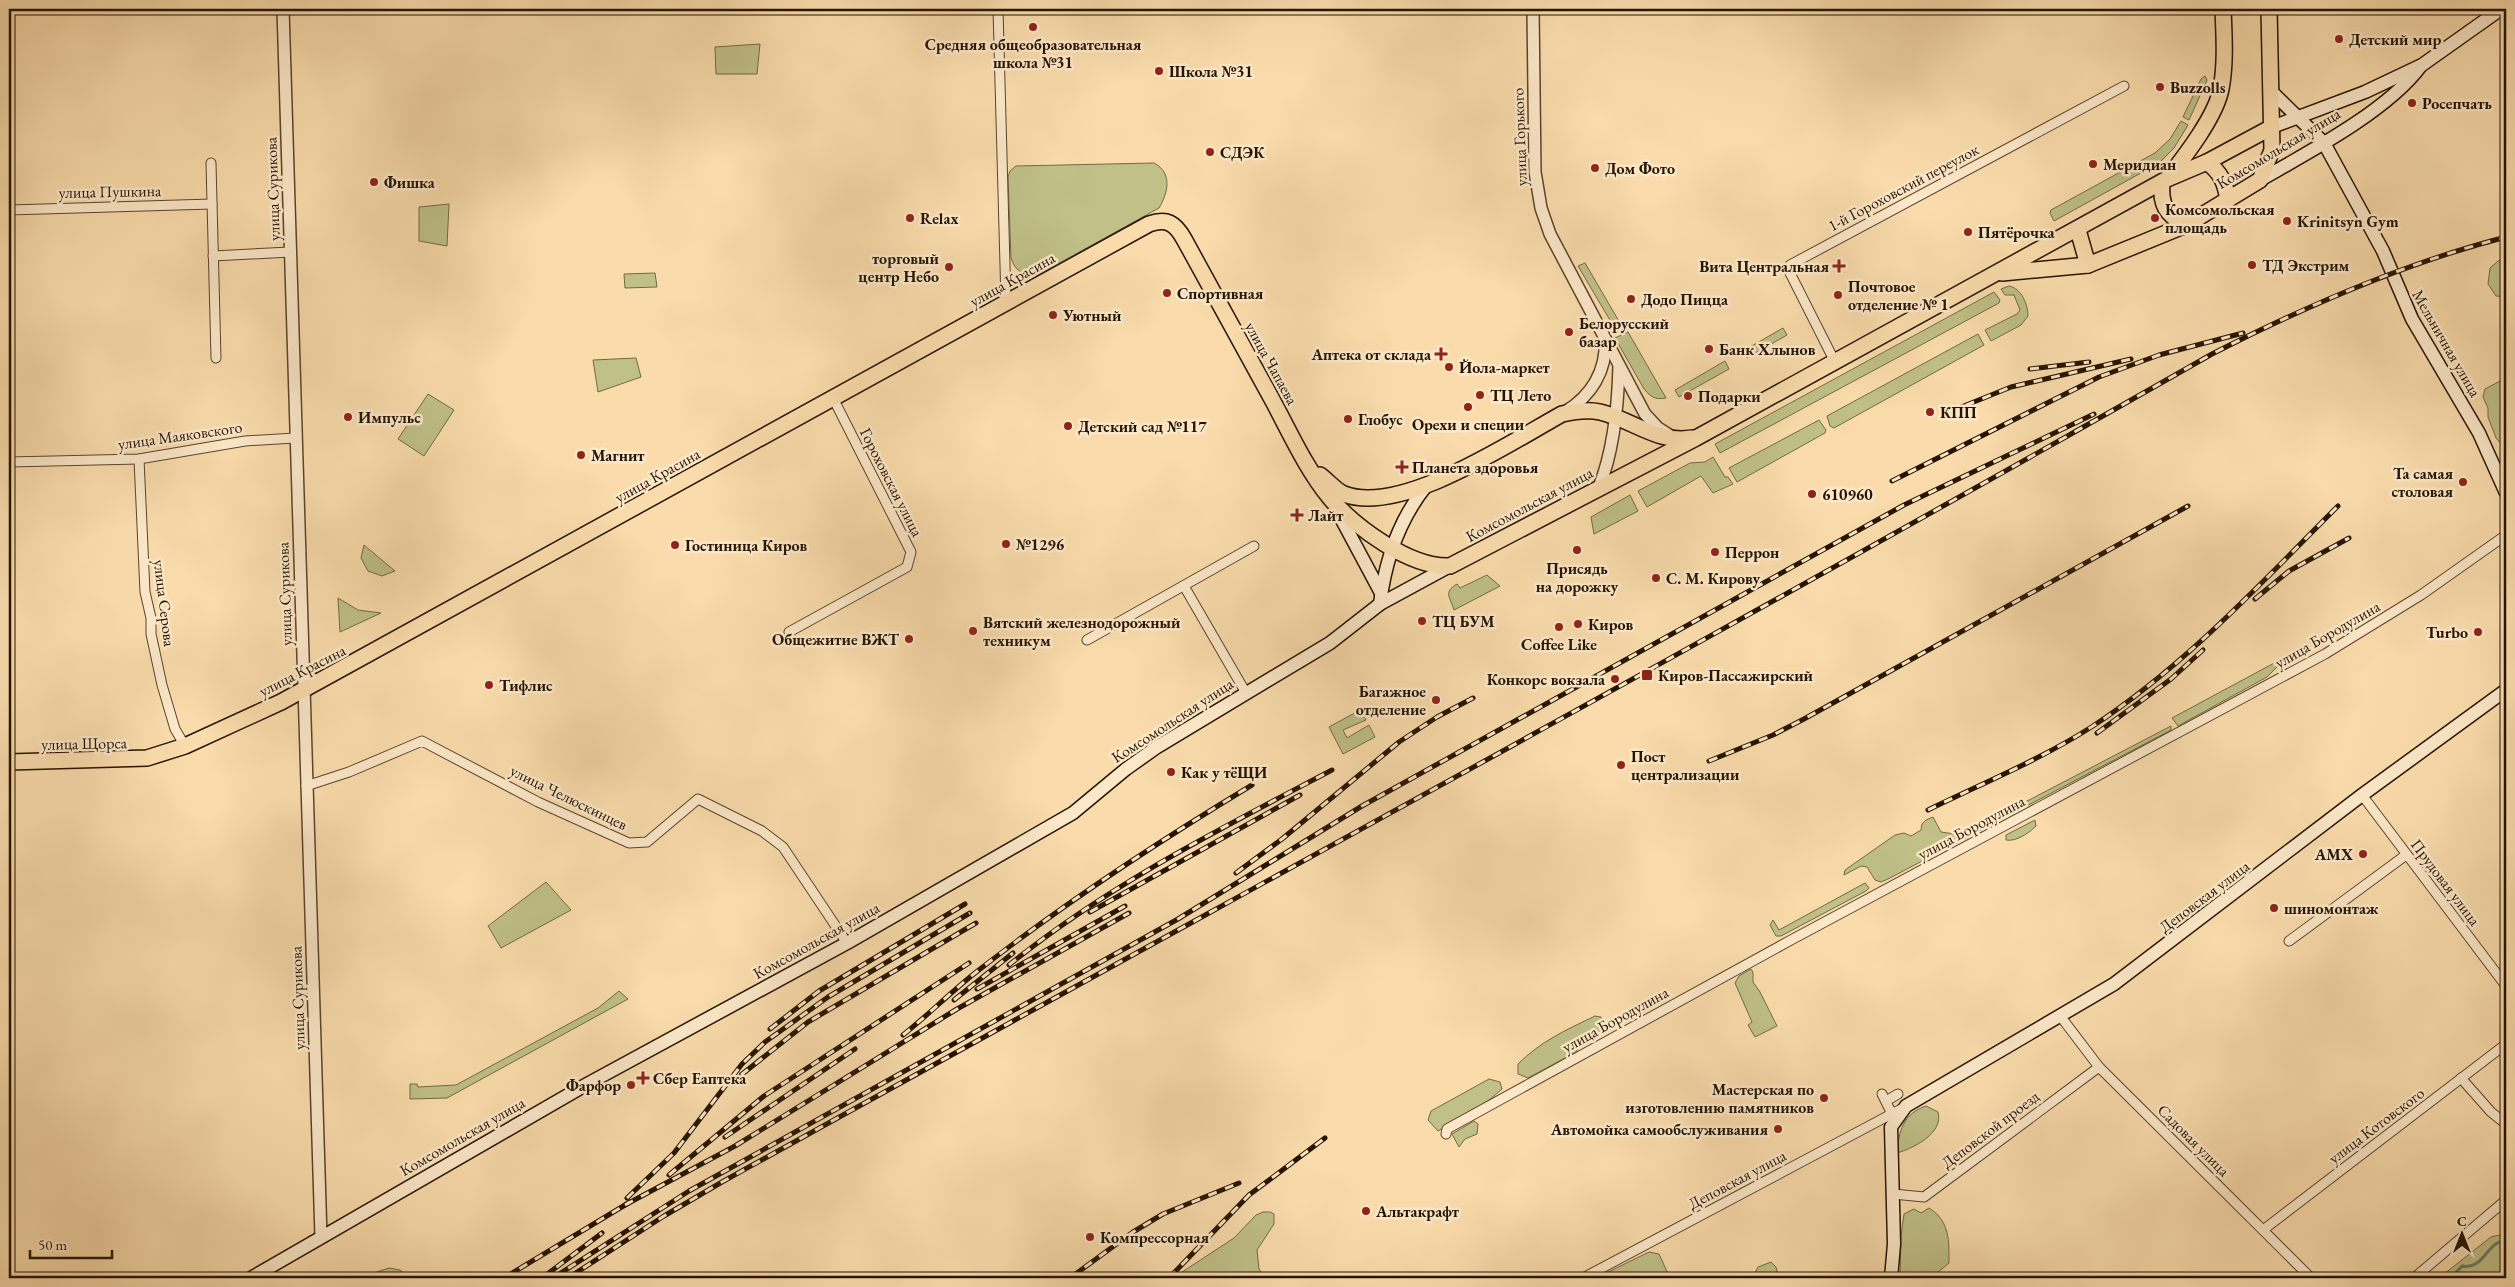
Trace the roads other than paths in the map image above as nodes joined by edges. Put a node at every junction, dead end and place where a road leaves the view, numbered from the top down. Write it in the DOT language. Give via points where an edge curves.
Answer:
graph roads {
  1 [pos="283,9"];
  2 [pos="998,9"];
  3 [pos="1533,9"];
  4 [pos="2222,9"];
  5 [pos="2269,9"];
  6 [pos="2501,9"];
  7 [pos="2422,65"];
  8 [pos="2124,86"];
  9 [pos="2271,91"];
  10 [pos="2298,118"];
  11 [pos="2272,128"];
  12 [pos="2324,144"];
  13 [pos="2207,162"];
  14 [pos="211,163"];
  15 [pos="2260,180"];
  16 [pos="2165,181"];
  17 [pos="2228,200"];
  18 [pos="212,204"];
  19 [pos="9,210"];
  20 [pos="1169,222"];
  21 [pos="2186,225"];
  22 [pos="2078,230"];
  23 [pos="290,252"];
  24 [pos="213,256"];
  25 [pos="2088,265"];
  26 [pos="1996,274"];
  27 [pos="1006,302"];
  28 [pos="1604,339"];
  29 [pos="216,358"];
  30 [pos="1834,360"];
  31 [pos="1618,365"];
  32 [pos="832,398"];
  33 [pos="1562,414"];
  34 [pos="1615,417"];
  35 [pos="296,438"];
  36 [pos="1690,438"];
  37 [pos="139,459"];
  38 [pos="9,462"];
  39 [pos="1310,466"];
  40 [pos="1426,486"];
  41 [pos="1599,487"];
  42 [pos="2506,493"];
  43 [pos="1329,496"];
  44 [pos="2506,535"];
  45 [pos="1254,546"];
  46 [pos="1393,547"];
  47 [pos="1450,566"];
  48 [pos="1184,586"];
  49 [pos="1381,598"];
  50 [pos="789,632"];
  51 [pos="1087,640"];
  52 [pos="2506,690"];
  53 [pos="303,691"];
  54 [pos="1246,693"];
  55 [pos="185,746"];
  56 [pos="159,755"];
  57 [pos="9,762"];
  58 [pos="306,786"];
  59 [pos="2362,795"];
  60 [pos="2406,856"];
  61 [pos="2289,941"];
  62 [pos="847,943"];
  63 [pos="2506,986"];
  64 [pos="2061,1017"];
  65 [pos="2506,1044"];
  66 [pos="2099,1066"];
  67 [pos="2461,1078"];
  68 [pos="1898,1094"];
  69 [pos="1906,1106"];
  70 [pos="1892,1114"];
  71 [pos="2506,1124"];
  72 [pos="1446,1134"];
  73 [pos="1893,1194"];
  74 [pos="2506,1200"];
  75 [pos="2263,1230"];
  76 [pos="321,1237"];
  77 [pos="250,1278"];
  78 [pos="1583,1278"];
  79 [pos="1891,1278"];
  80 [pos="2311,1278"];
  81 [pos="2414,1278"];
  1 -- 23 [label="street, улица Сурикова"];
  2 -- 27 [label="street"];
  3 -- 28 [label="street, улица Горького" via="1538,194 1550,234"];
  4 -- 16 [label="main road" via="2221,91 2199,136"];
  5 -- 9 [label="main road"];
  6 -- 7 [label="main road, Комсомольская улица"];
  7 -- 10 [label="main road, Комсомольская улица"];
  7 -- 12 [label="main road, Комсомольская улица" via="2408,84"];
  8 -- 30 [label="street, 1-й Гороховский переулок" via="1790,265 1790,273"];
  9 -- 10 [label="main road, Мельничная улица"];
  9 -- 11 [label="main road"];
  10 -- 11 [label="main road, Комсомольская улица"];
  10 -- 12 [label="main road, Мельничная улица"];
  11 -- 13 [label="main road, Комсомольская улица"];
  11 -- 15 [label="main road" via="2272,150"];
  12 -- 15 [label="main road, Комсомольская улица"];
  12 -- 42 [label="main road, Мельничная улица" via="2381,246 2409,313 2476,427"];
  13 -- 16 [label="main road, Комсомольская улица"];
  13 -- 17 [label="main road" via="2225,182"];
  14 -- 18 [label="street"];
  15 -- 17 [label="main road, Комсомольская улица"];
  16 -- 21 [label="main road" via="2160,196 2171,217"];
  16 -- 22 [label="main road, Комсомольская улица"];
  17 -- 21 [label="main road, Комсомольская улица"];
  18 -- 19 [label="street, улица Пушкина"];
  18 -- 24 [label="street"];
  20 -- 27 [label="main road, улица Красина" via="1149,224"];
  20 -- 39 [label="main road, улица Чапаева" via="1178,228"];
  21 -- 25 [label="main road, Комсомольская улица"];
  22 -- 25 [label="main road"];
  22 -- 26 [label="main road, Комсомольская улица"];
  23 -- 24 [label="street"];
  23 -- 35 [label="street, улица Сурикова"];
  24 -- 29 [label="street"];
  25 -- 26 [label="main road, Комсомольская улица"];
  26 -- 30 [label="main road, Комсомольская улица"];
  27 -- 32 [label="main road, улица Красина"];
  28 -- 31 [label="street, улица Горького"];
  28 -- 33 [label="street" via="1603,365 1595,382 1586,395"];
  30 -- 36 [label="main road, Комсомольская улица"];
  31 -- 34 [label="street"];
  31 -- 36 [label="street, улица Горького" via="1645,414 1658,428 1668,434"];
  32 -- 50 [label="street, Гороховская улица" via="911,552 907,567"];
  32 -- 53 [label="main road, улица Красина"];
  33 -- 34 [label="main road" via="1590,410"];
  33 -- 40 [label="main road"];
  34 -- 36 [label="main road" via="1656,435"];
  34 -- 41 [label="street" via="1609,455"];
  35 -- 37 [label="street, улица Маяковского" via="245,441"];
  35 -- 53 [label="street, улица Сурикова"];
  36 -- 41 [label="main road, Комсомольская улица"];
  37 -- 38 [label="street, улица Маяковского"];
  37 -- 55 [label="street, улица Серова" via="145,592 151,634 175,729"];
  39 -- 40 [label="main road" via="1342,494 1355,497 1389,497"];
  39 -- 43 [label="main road, улица Чапаева"];
  40 -- 46 [label="main road" via="1404,518"];
  41 -- 47 [label="main road, Комсомольская улица"];
  43 -- 46 [label="main road, улица Чапаева" via="1354,523"];
  43 -- 49 [label="main road, улица Чапаева"];
  44 -- 72 [label="street, улица Бородулина" via="2422,595 2325,654 1618,1033 1447,1129"];
  45 -- 48 [label="street"];
  46 -- 47 [label="main road, улица Чапаева" via="1423,561"];
  46 -- 49 [label="main road"];
  47 -- 49 [label="main road, Комсомольская улица"];
  48 -- 51 [label="street"];
  48 -- 54 [label="street"];
  49 -- 54 [label="main road, Комсомольская улица" via="1330,643"];
  52 -- 59 [label="main road, Деповская улица"];
  53 -- 55 [label="main road, улица Красина"];
  53 -- 58 [label="street, улица Сурикова"];
  54 -- 62 [label="main road, Комсомольская улица" via="1126,768 1074,813"];
  55 -- 56 [label="main road, улица Красина"];
  56 -- 57 [label="main road, улица Щорса" via="136,760"];
  58 -- 62 [label="street, улица Челюскинцев" via="422,741 538,802 629,843 647,842 698,799 762,830 783,847"];
  58 -- 76 [label="street, улица Сурикова"];
  59 -- 60 [label="street, Прудовая улица"];
  59 -- 64 [label="main road, Деповская улица" via="2120,979"];
  60 -- 61 [label="street"];
  60 -- 63 [label="street, Прудовая улица"];
  62 -- 76 [label="main road, Комсомольская улица" via="589,1083"];
  64 -- 66 [label="street, Садовая улица"];
  64 -- 69 [label="main road, Деповская улица"];
  65 -- 67 [label="street, улица Котовского"];
  66 -- 73 [label="street, Деповской проезд" via="1924,1197"];
  66 -- 75 [label="street, Садовая улица"];
  67 -- 71 [label="street"];
  67 -- 75 [label="street, улица Котовского"];
  68 -- 70 [label="street" via="1884,1098"];
  69 -- 70 [label="street, Деповская улица"];
  69 -- 73 [label="main road, Деповская улица" via="1891,1127"];
  70 -- 78 [label="street, Деповская улица"];
  73 -- 79 [label="main road, Деповская улица"];
  74 -- 81 [label="street"];
  75 -- 80 [label="street, Садовая улица"];
  76 -- 77 [label="main road, Комсомольская улица"];
}
